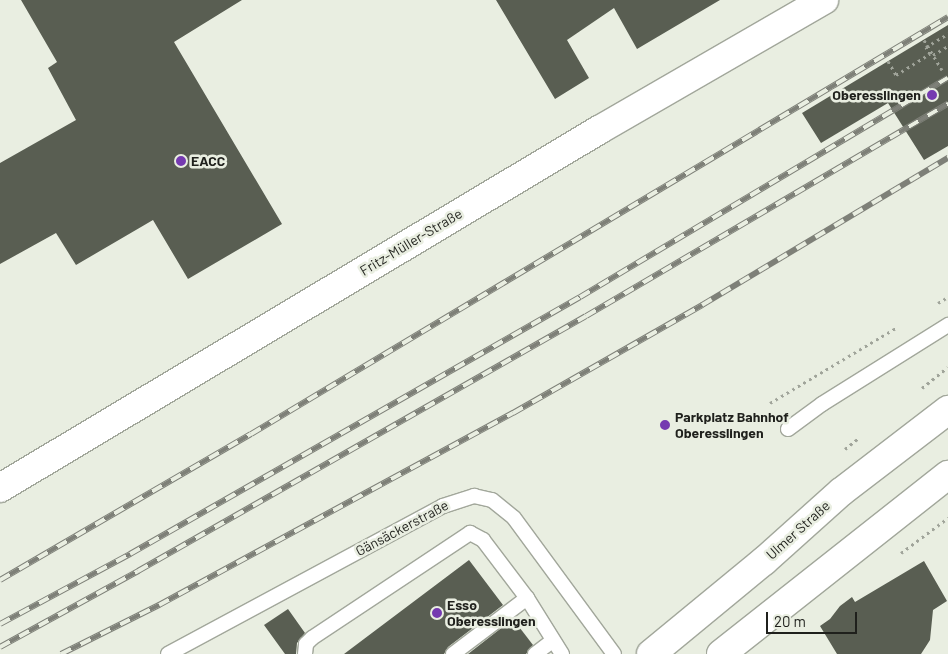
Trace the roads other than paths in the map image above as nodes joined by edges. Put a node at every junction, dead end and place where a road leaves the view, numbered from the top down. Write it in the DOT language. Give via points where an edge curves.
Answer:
graph roads {
  1 [pos="824,0"];
  2 [pos="948,325"];
  3 [pos="948,410"];
  4 [pos="788,429"];
  5 [pos="948,475"];
  6 [pos="0,488"];
  7 [pos="527,598"];
  8 [pos="552,641"];
  9 [pos="168,654"];
  10 [pos="305,654"];
  11 [pos="453,654"];
  12 [pos="535,654"];
  13 [pos="562,654"];
  14 [pos="614,654"];
  15 [pos="651,654"];
  16 [pos="721,654"];
  1 -- 6 [label="street, Fritz-Müller-Straße" via="599,130"];
  2 -- 4 [label="lane"];
  3 -- 15 [label="street, Ulmer Straße" via="841,492 764,561"];
  5 -- 16 [label="street"];
  7 -- 8 [label="lane"];
  7 -- 10 [label="lane" via="483,540 470,533 312,638 306,644"];
  7 -- 11 [label="lane"];
  8 -- 12 [label="lane"];
  8 -- 13 [label="lane"];
  9 -- 14 [label="lane, Gänsäckerstraße" via="443,506 474,496 492,500 514,518"];
}
